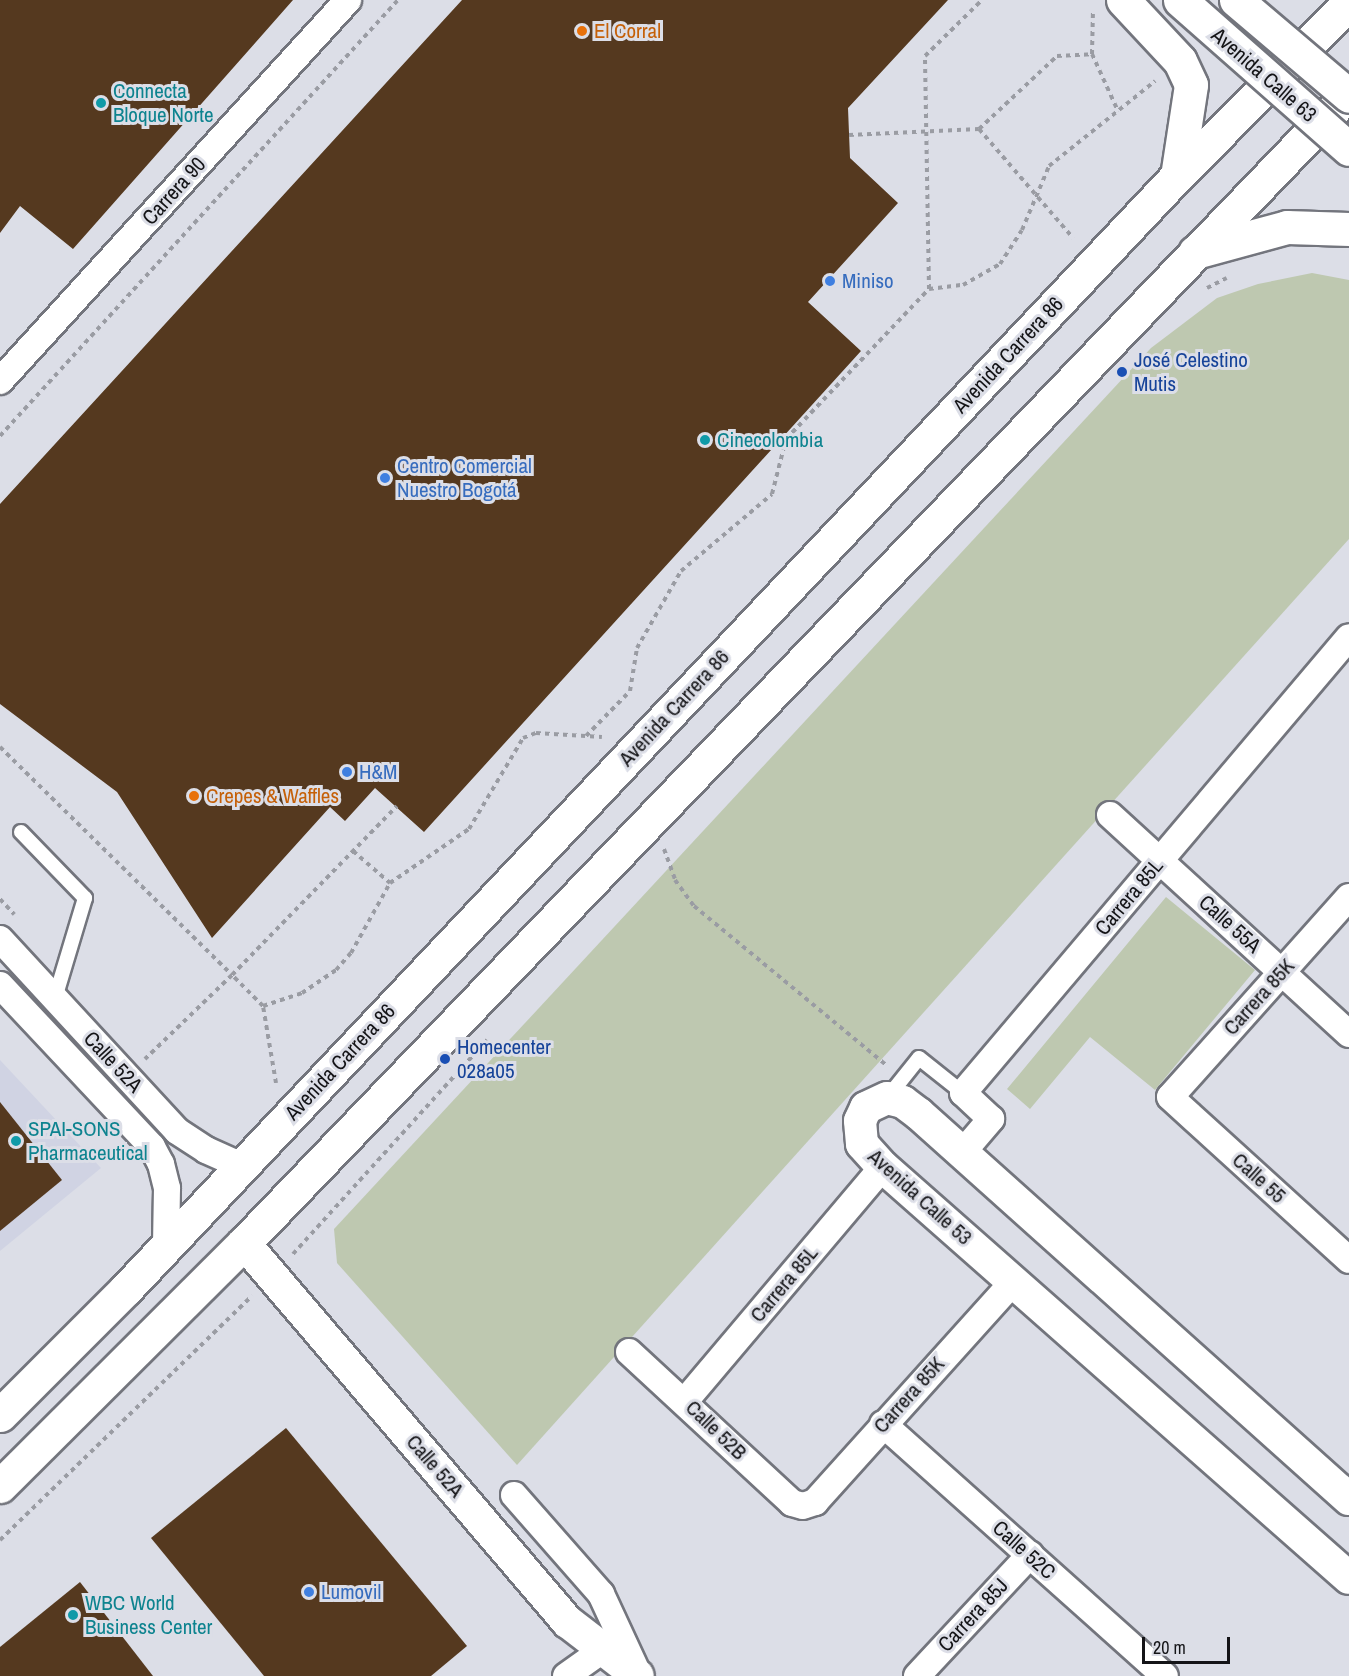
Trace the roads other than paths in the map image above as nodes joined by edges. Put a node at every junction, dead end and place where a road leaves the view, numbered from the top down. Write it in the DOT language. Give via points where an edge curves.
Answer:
graph roads {
  1 [pos="348,0"];
  2 [pos="1123,0"];
  3 [pos="1180,0"];
  4 [pos="1236,0"];
  5 [pos="1349,3"];
  6 [pos="1349,95"];
  7 [pos="1349,149"];
  8 [pos="1177,176"];
  9 [pos="1349,229"];
  10 [pos="1193,252"];
  11 [pos="0,381"];
  12 [pos="1349,637"];
  13 [pos="1110,815"];
  14 [pos="21,832"];
  15 [pos="1160,861"];
  16 [pos="1349,897"];
  17 [pos="0,939"];
  18 [pos="1282,971"];
  19 [pos="0,985"];
  20 [pos="55,998"];
  21 [pos="1349,1034"];
  22 [pos="894,1089"];
  23 [pos="963,1093"];
  24 [pos="1170,1097"];
  25 [pos="962,1153"];
  26 [pos="242,1166"];
  27 [pos="883,1167"];
  28 [pos="244,1243"];
  29 [pos="166,1246"];
  30 [pos="1349,1260"];
  31 [pos="1014,1281"];
  32 [pos="628,1352"];
  33 [pos="685,1401"];
  34 [pos="0,1415"];
  35 [pos="883,1424"];
  36 [pos="0,1486"];
  37 [pos="514,1495"];
  38 [pos="1349,1499"];
  39 [pos="803,1506"];
  40 [pos="1030,1555"];
  41 [pos="1349,1578"];
  42 [pos="604,1649"];
  43 [pos="566,1676"];
  44 [pos="638,1676"];
  45 [pos="917,1676"];
  46 [pos="1164,1676"];
  1 -- 11 [label="street, Carrera 90"];
  2 -- 8 [label="main road" via="1180,61 1191,85"];
  3 -- 7 [label="main road, Avenida Calle 63, bridge"];
  4 -- 6 [label="main road, Avenida Calle 63, bridge"];
  5 -- 8 [label="main road, Avenida Carrera 86"];
  6 -- 10 [label="main road"];
  8 -- 26 [label="main road, Avenida Carrera 86"];
  9 -- 10 [label="main road" via="1287,227"];
  10 -- 28 [label="main road"];
  12 -- 15 [label="street, Carrera 85L"];
  13 -- 15 [label="street, Calle 55A"];
  14 -- 20 [label="lane" via="85,898"];
  15 -- 18 [label="street, Calle 55A"];
  15 -- 23 [label="street, Carrera 85L"];
  16 -- 18 [label="street, Carrera 85K"];
  17 -- 20 [label="street, Calle 52A"];
  18 -- 21 [label="street, Calle 55A"];
  18 -- 24 [label="street, Carrera 85K"];
  19 -- 29 [label="street, Calle 52A" via="152,1147 167,1188"];
  20 -- 26 [label="street, Calle 52A" via="177,1131"];
  22 -- 23 [label="lane" via="919,1058"];
  22 -- 25 [label="street"];
  22 -- 27 [label="street, Avenida Calle 53" via="866,1108 860,1121 862,1144"];
  23 -- 25 [label="street" via="991,1119"];
  24 -- 30 [label="street, Calle 55"];
  25 -- 38 [label="street"];
  26 -- 29 [label="main road, Avenida Carrera 86"];
  27 -- 31 [label="street, Avenida Calle 53"];
  27 -- 33 [label="street, Carrera 85L"];
  28 -- 36 [label="main road"];
  28 -- 42 [label="street, Calle 52A" via="568,1622"];
  29 -- 34 [label="main road, Avenida Carrera 86"];
  31 -- 35 [label="street, Carrera 85K"];
  31 -- 41 [label="street, Avenida Calle 53"];
  32 -- 33 [label="street, Calle 52B"];
  33 -- 39 [label="street, Calle 52B" via="792,1503"];
  35 -- 39 [label="street, Carrera 85K" via="815,1502"];
  35 -- 40 [label="street, Calle 52C"];
  37 -- 44 [label="street" via="601,1594"];
  40 -- 45 [label="street, Carrera 85J"];
  40 -- 46 [label="street, Calle 52C"];
  42 -- 43 [label="street"];
  42 -- 44 [label="street, Calle 52A"];
}
